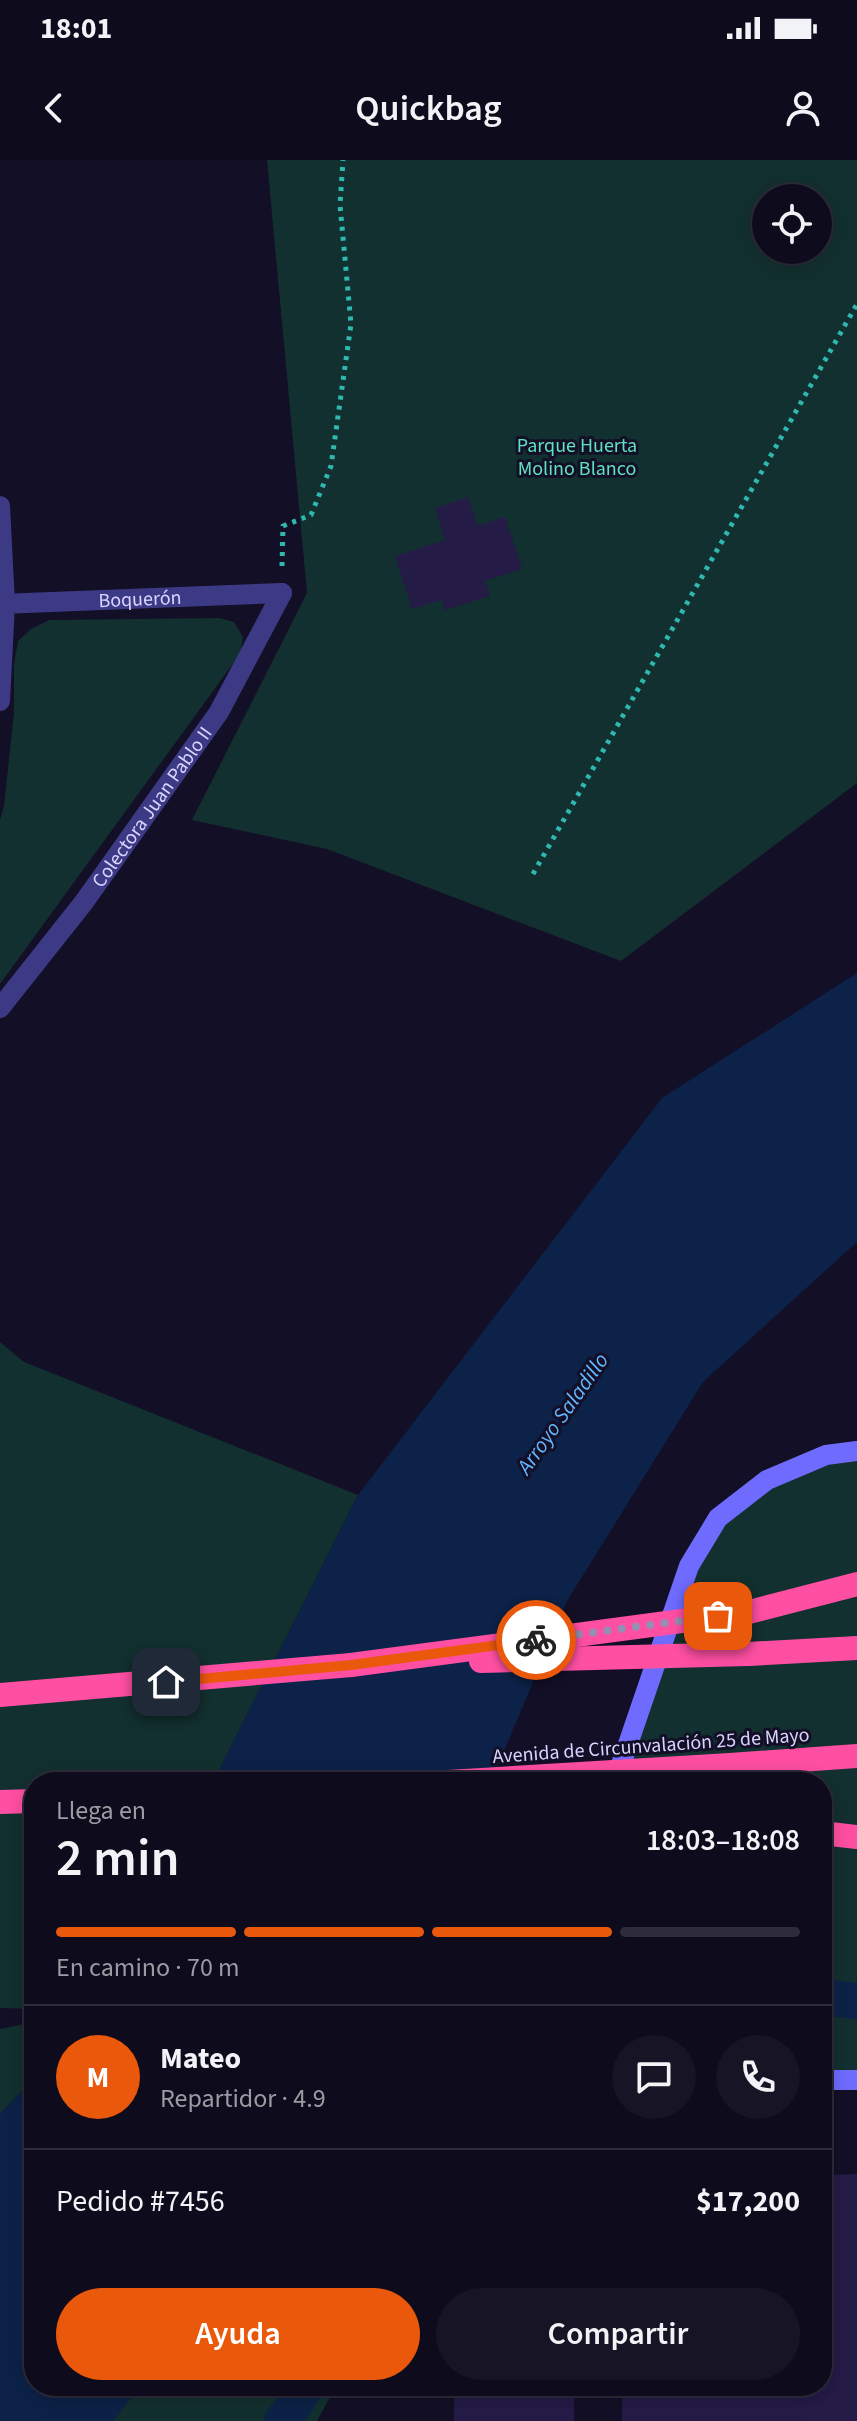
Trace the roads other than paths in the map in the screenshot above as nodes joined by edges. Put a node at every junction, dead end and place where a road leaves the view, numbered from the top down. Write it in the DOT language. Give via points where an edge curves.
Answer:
graph roads {
  1 [pos="0,506"];
  2 [pos="282,593"];
  3 [pos="2,604"];
  4 [pos="0,701"];
  5 [pos="0,1008"];
  6 [pos="857,1451"];
  7 [pos="857,1584"];
  8 [pos="857,1648"];
  9 [pos="351,1665"];
  10 [pos="0,1695"];
  11 [pos="857,1756"];
  12 [pos="614,1772"];
  13 [pos="618,1772"];
  14 [pos="832,1834"];
  15 [pos="857,1837"];
  16 [pos="832,2080"];
  17 [pos="857,2080"];
  1 -- 3 [label="street"];
  2 -- 3 [label="street, Boquerón"];
  2 -- 5 [label="street, Colectora Juan Pablo II" via="219,712 84,902"];
  3 -- 4 [label="street"];
  6 -- 13 [label="main road" via="826,1455 767,1480 718,1518 689,1566"];
  7 -- 9 [label="highway, bridge" via="749,1612"];
  8 -- 9 [label="highway, bridge"];
  9 -- 10 [label="highway"];
  11 -- 12 [label="highway, Avenida de Circunvalación 25 de Mayo, bridge"];
  14 -- 15 [label="highway"];
  16 -- 17 [label="main road"];
}
